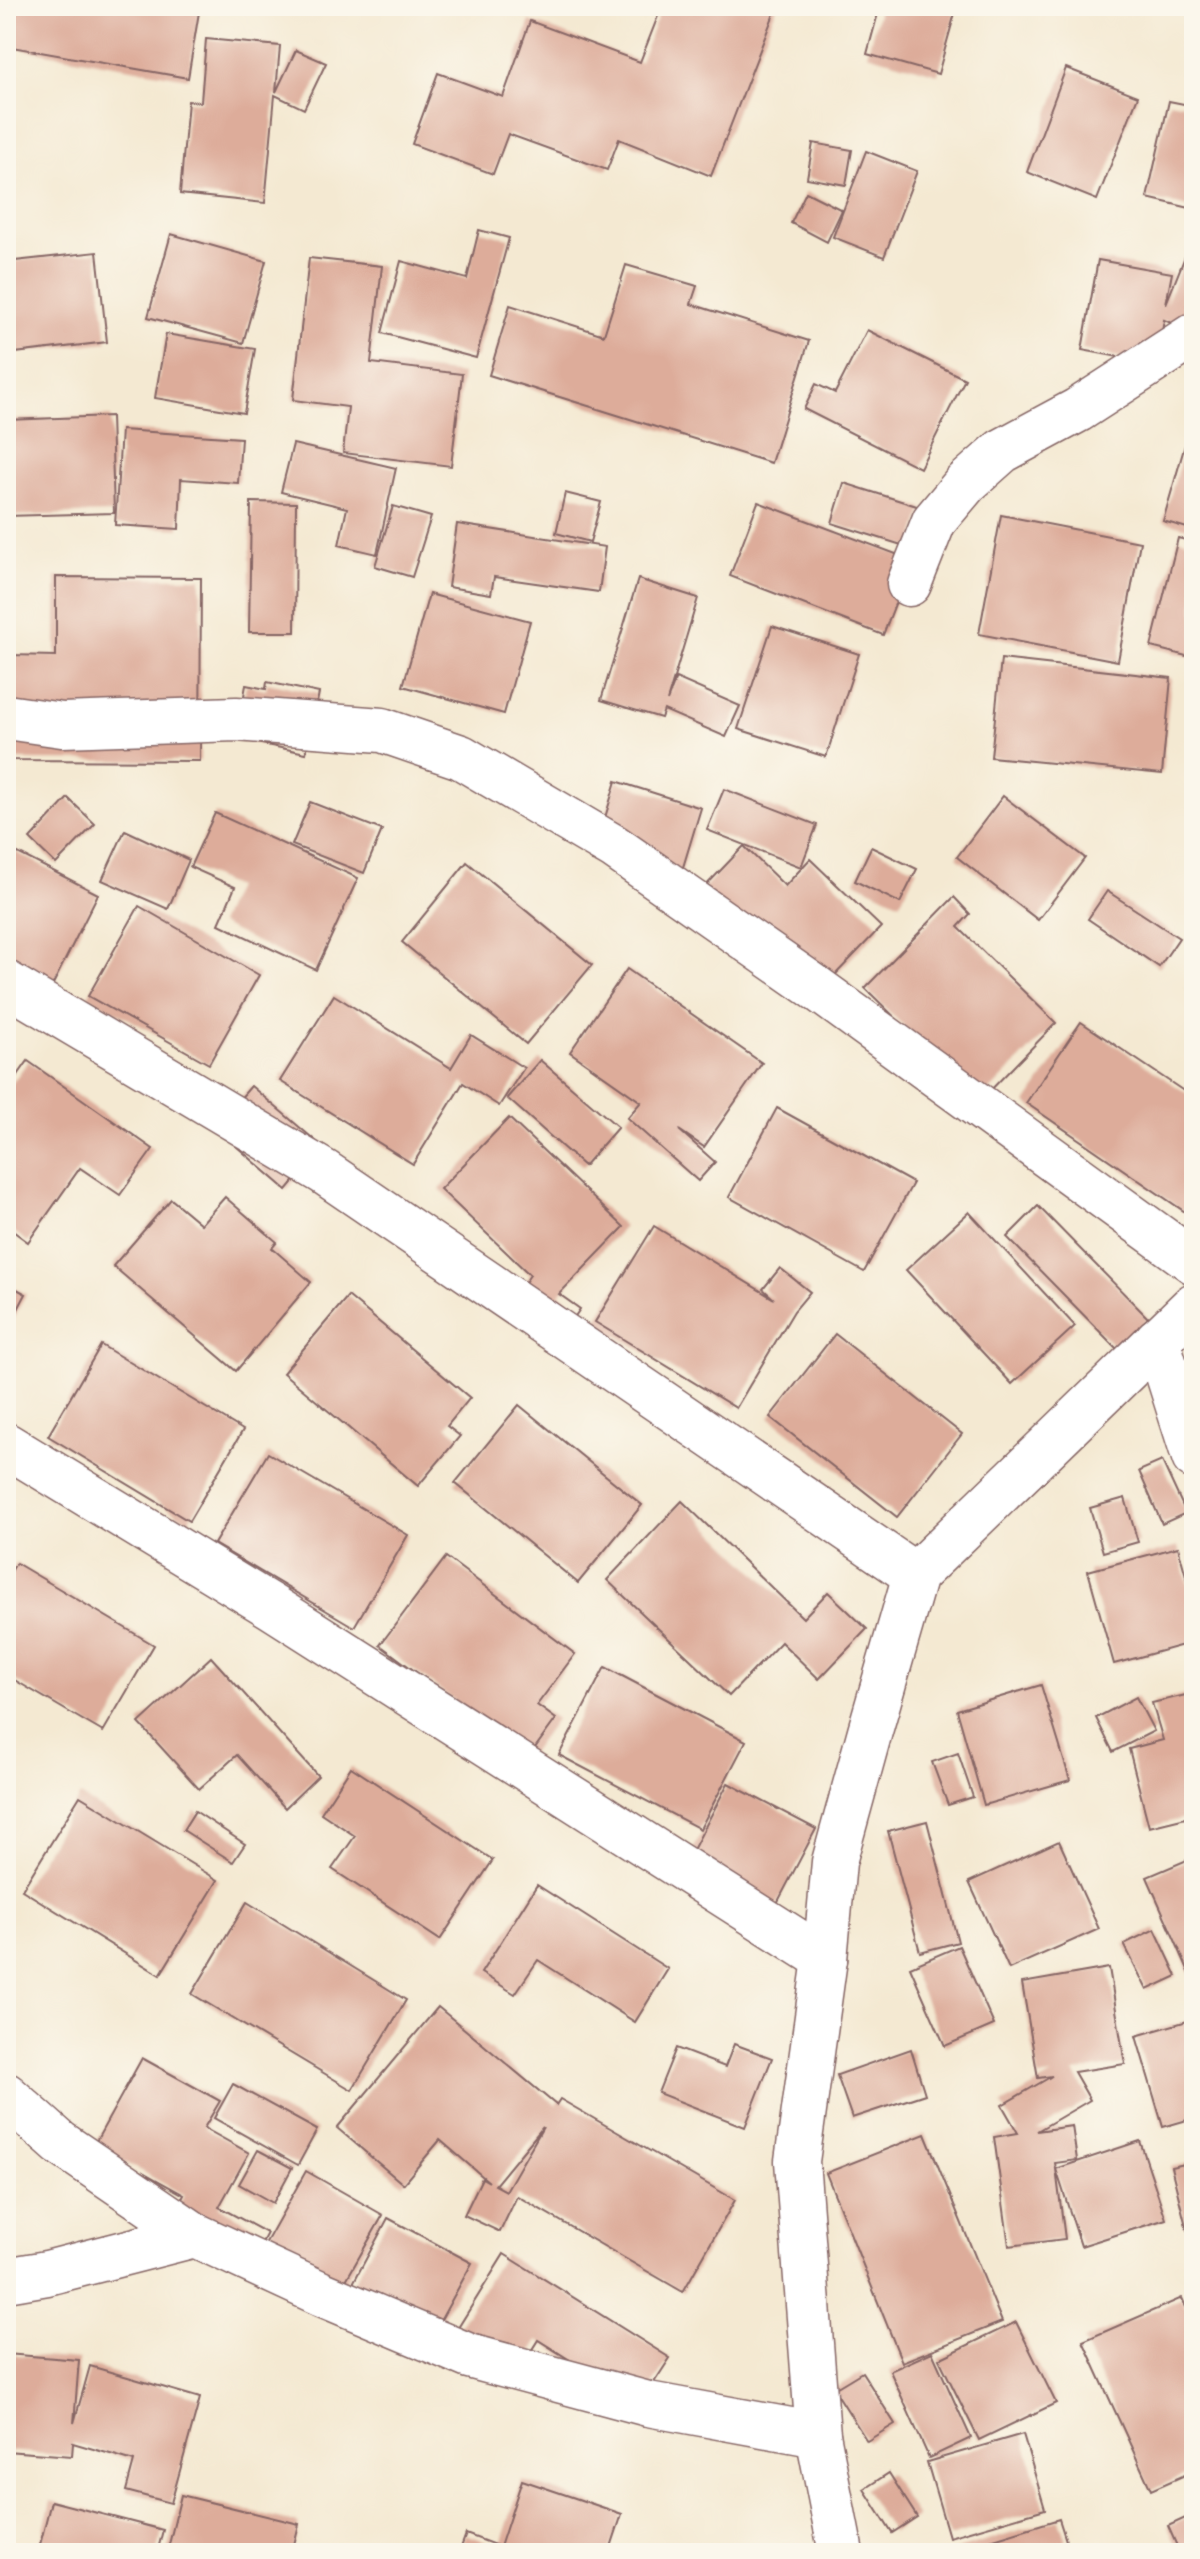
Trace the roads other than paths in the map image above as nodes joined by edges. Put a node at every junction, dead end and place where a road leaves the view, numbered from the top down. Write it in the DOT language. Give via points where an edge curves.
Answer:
graph roads {
  1 [pos="1194,335"];
  2 [pos="909,584"];
  3 [pos="6,717"];
  4 [pos="6,983"];
  5 [pos="1194,1262"];
  6 [pos="1194,1305"];
  7 [pos="1157,1340"];
  8 [pos="6,1445"];
  9 [pos="1194,1457"];
  10 [pos="915,1575"];
  11 [pos="825,1959"];
  12 [pos="6,2095"];
  13 [pos="195,2235"];
  14 [pos="6,2280"];
  15 [pos="818,2435"];
  16 [pos="841,2553"];
  1 -- 2 [label="street" via="1078,410 1002,451 934,521"];
  3 -- 5 [label="street" via="62,725 236,719 382,730 461,757 614,847"];
  4 -- 10 [label="street" via="324,1172"];
  6 -- 7 [label="street"];
  7 -- 9 [label="street"];
  7 -- 10 [label="street"];
  8 -- 11 [label="street" via="272,1607"];
  10 -- 11 [label="street" via="834,1862"];
  11 -- 15 [label="street" via="797,2161"];
  12 -- 13 [label="street" via="60,2143"];
  13 -- 14 [label="street"];
  13 -- 15 [label="street" via="469,2356 648,2404"];
  15 -- 16 [label="street"];
}
